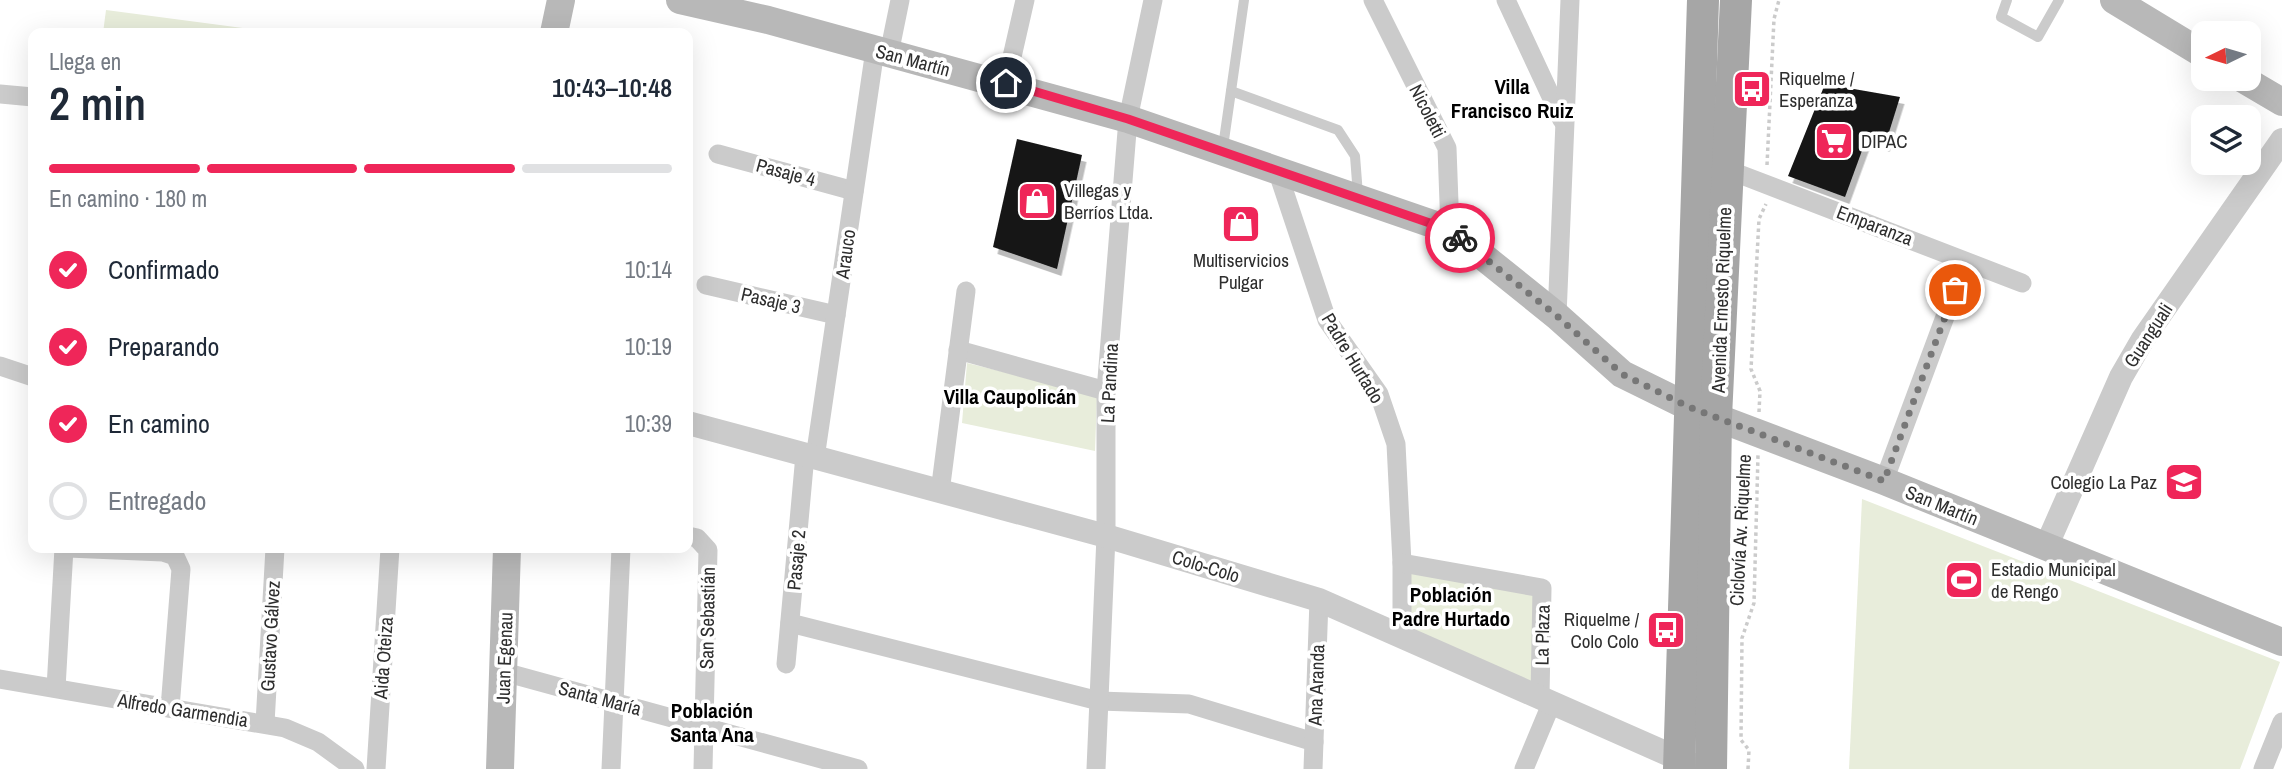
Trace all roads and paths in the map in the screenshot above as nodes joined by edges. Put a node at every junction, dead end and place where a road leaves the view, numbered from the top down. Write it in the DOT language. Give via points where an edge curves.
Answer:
graph roads {
  1 [pos="561,0"];
  2 [pos="680,0"];
  3 [pos="900,0"];
  4 [pos="1025,0"];
  5 [pos="1153,0"];
  6 [pos="1244,0"];
  7 [pos="1373,0"];
  8 [pos="1506,0"];
  9 [pos="1570,0"];
  10 [pos="1703,0"];
  11 [pos="1779,0"];
  12 [pos="2007,0"];
  13 [pos="2059,0"];
  14 [pos="2114,0"];
  15 [pos="1735,4"];
  16 [pos="770,10"];
  17 [pos="555,28"];
  18 [pos="2191,47"];
  19 [pos="882,52"];
  20 [pos="1006,83"];
  21 [pos="2261,89"];
  22 [pos="1231,92"];
  23 [pos="0,94"];
  24 [pos="28,97"];
  25 [pos="2282,102"];
  26 [pos="1128,119"];
  27 [pos="1564,124"];
  28 [pos="2282,140"];
  29 [pos="1222,151"];
  30 [pos="718,154"];
  31 [pos="1726,169"];
  32 [pos="1277,170"];
  33 [pos="1767,184"];
  34 [pos="854,191"];
  35 [pos="1359,199"];
  36 [pos="1450,230"];
  37 [pos="2022,283"];
  38 [pos="706,285"];
  39 [pos="1955,290"];
  40 [pos="966,291"];
  41 [pos="836,315"];
  42 [pos="1557,316"];
  43 [pos="958,350"];
  44 [pos="0,366"];
  45 [pos="28,375"];
  46 [pos="1106,391"];
  47 [pos="1702,412"];
  48 [pos="693,423"];
  49 [pos="1758,434"];
  50 [pos="810,456"];
  51 [pos="1884,481"];
  52 [pos="940,492"];
  53 [pos="1106,536"];
  54 [pos="693,537"];
  55 [pos="2046,547"];
  56 [pos="66,553"];
  57 [pos="166,553"];
  58 [pos="275,553"];
  59 [pos="390,553"];
  60 [pos="507,553"];
  61 [pos="621,553"];
  62 [pos="1402,563"];
  63 [pos="1319,600"];
  64 [pos="790,624"];
  65 [pos="1402,635"];
  66 [pos="2282,642"];
  67 [pos="786,664"];
  68 [pos="504,672"];
  69 [pos="0,678"];
  70 [pos="56,688"];
  71 [pos="1546,700"];
  72 [pos="1099,701"];
  73 [pos="614,702"];
  74 [pos="170,708"];
  75 [pos="2282,722"];
  76 [pos="265,723"];
  77 [pos="705,727"];
  78 [pos="2278,741"];
  79 [pos="1314,742"];
  80 [pos="803,762"];
  81 [pos="1687,766"];
  82 [pos="355,769"];
  83 [pos="376,769"];
  84 [pos="500,769"];
  85 [pos="611,769"];
  86 [pos="703,769"];
  87 [pos="858,769"];
  88 [pos="1096,769"];
  89 [pos="1313,769"];
  90 [pos="1524,769"];
  91 [pos="1711,769"];
  92 [pos="1748,769"];
  93 [pos="2263,769"];
  1 -- 17 [label="main road"];
  2 -- 16 [label="main road, San Martín"];
  3 -- 19 [label="street, Arauco"];
  4 -- 20 [label="street"];
  5 -- 26 [label="street, La Pandina"];
  6 -- 22 [label="lane"];
  7 -- 36 [label="street, Nicoletti" via="1447,148"];
  8 -- 27 [label="street"];
  9 -- 27 [label="street"];
  10 -- 15 [label="street"];
  10 -- 47 [label="main road, Avenida Ernesto Riquelme"];
  11 -- 33 [label="path, Ciclovía Av. Riquelme" via="1774,19"];
  12 -- 13 [label="lane" via="2001,17 2038,37"];
  14 -- 18 [label="main road"];
  15 -- 31 [label="main road, Avenida Ernesto Riquelme"];
  16 -- 19 [label="main road, San Martín"];
  19 -- 20 [label="main road, San Martín"];
  19 -- 34 [label="street, Arauco"];
  20 -- 26 [label="main road, San Martín"];
  21 -- 25 [label="main road"];
  22 -- 29 [label="lane"];
  22 -- 35 [label="lane" via="1338,130 1355,156"];
  23 -- 24 [label="street"];
  26 -- 29 [label="main road, San Martín"];
  26 -- 46 [label="street, La Pandina"];
  27 -- 42 [label="street"];
  28 -- 55 [label="street, Guanguali" via="2137,348"];
  29 -- 32 [label="main road, San Martín"];
  30 -- 34 [label="street, Pasaje 4"];
  31 -- 33 [label="street, Emparanza"];
  31 -- 47 [label="main road, Avenida Ernesto Riquelme"];
  32 -- 35 [label="main road, San Martín"];
  32 -- 62 [label="street, Padre Hurtado" via="1326,320 1379,394 1396,444"];
  33 -- 37 [label="street, Emparanza"];
  33 -- 49 [label="path, Ciclovía Av. Riquelme" via="1766,208 1759,219 1751,369 1760,391"];
  34 -- 41 [label="street, Arauco"];
  35 -- 36 [label="main road, San Martín"];
  36 -- 42 [label="main road, San Martín"];
  38 -- 41 [label="street, Pasaje 3"];
  39 -- 51 [label="street"];
  40 -- 43 [label="street"];
  41 -- 50 [label="street, Arauco"];
  42 -- 47 [label="main road, San Martín" via="1622,374"];
  43 -- 46 [label="street"];
  43 -- 52 [label="street"];
  44 -- 45 [label="street"];
  46 -- 53 [label="street, La Pandina"];
  47 -- 49 [label="main road, San Martín"];
  47 -- 81 [label="main road, Avenida Ernesto Riquelme"];
  47 -- 91 [label="main road, Avenida Ernesto Riquelme"];
  48 -- 50 [label="street, Colo-Colo"];
  49 -- 51 [label="main road, San Martín"];
  49 -- 92 [label="path, Ciclovía Av. Riquelme" via="1754,603 1742,638 1741,740 1749,750"];
  50 -- 52 [label="street, Colo-Colo"];
  50 -- 64 [label="street, Pasaje 2"];
  51 -- 55 [label="main road, San Martín"];
  52 -- 53 [label="street, Colo-Colo"];
  53 -- 63 [label="street, Colo-Colo"];
  53 -- 72 [label="street, La Pandina"];
  54 -- 77 [label="street, San Sebastián" via="708,550"];
  55 -- 66 [label="main road, San Martín"];
  56 -- 70 [label="street"];
  57 -- 74 [label="street" via="174,556 181,569"];
  58 -- 76 [label="street, Gustavo Gálvez"];
  59 -- 83 [label="street, Aida Oteiza"];
  60 -- 68 [label="main road, Juan Egenau"];
  61 -- 73 [label="street"];
  62 -- 65 [label="street, Padre Hurtado"];
  62 -- 71 [label="street, La Plaza" via="1542,588"];
  63 -- 65 [label="street, Colo-Colo"];
  63 -- 79 [label="street, Ana Aranda"];
  64 -- 67 [label="street, Pasaje 2"];
  64 -- 72 [label="street"];
  65 -- 71 [label="street, Colo-Colo"];
  68 -- 73 [label="street, Santa María"];
  68 -- 84 [label="main road, Juan Egenau"];
  69 -- 70 [label="street, Alfredo Garmendia"];
  70 -- 74 [label="street, Alfredo Garmendia"];
  71 -- 81 [label="street, Colo-Colo"];
  71 -- 90 [label="street, La Plaza"];
  72 -- 79 [label="street" via="1189,704"];
  72 -- 88 [label="street, La Pandina"];
  73 -- 77 [label="street, Santa María"];
  73 -- 85 [label="street"];
  74 -- 76 [label="street, Alfredo Garmendia"];
  75 -- 78 [label="street"];
  76 -- 82 [label="street, Alfredo Garmendia" via="300,733"];
  77 -- 80 [label="street, Santa María"];
  77 -- 86 [label="street, San Sebastián"];
  78 -- 93 [label="street"];
  79 -- 89 [label="street, Ana Aranda"];
  80 -- 87 [label="street, Santa María"];
}
